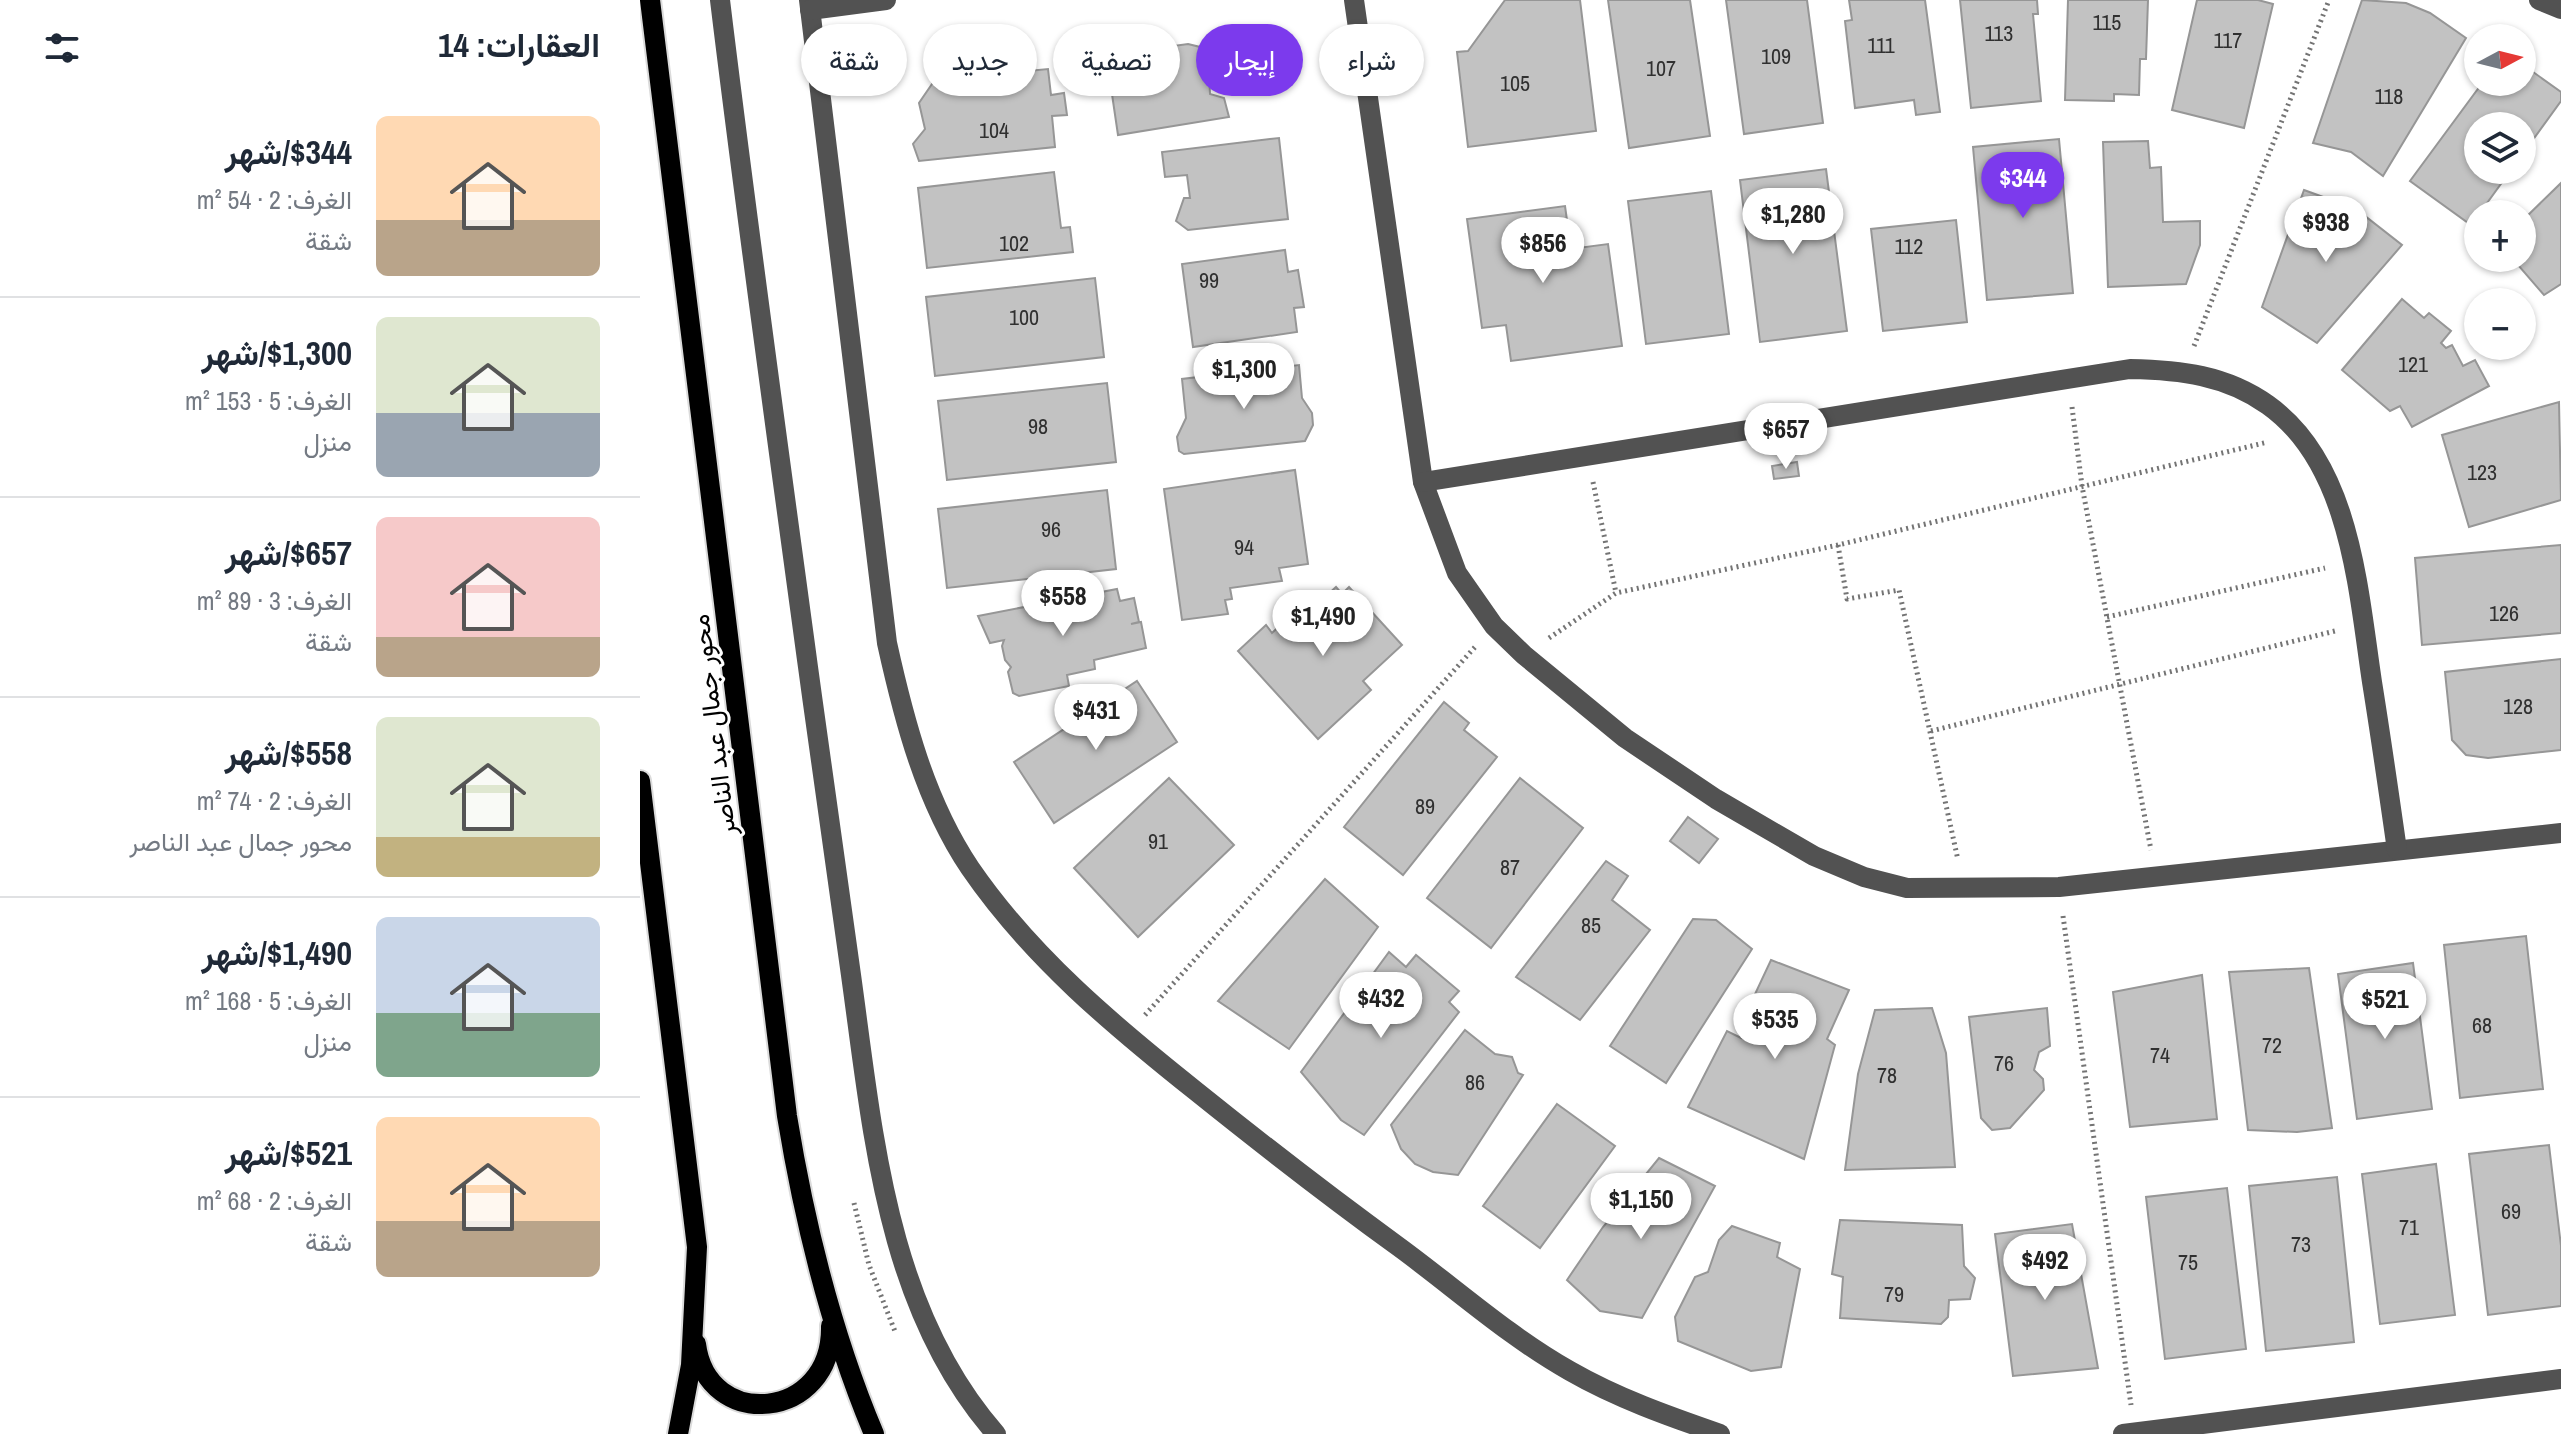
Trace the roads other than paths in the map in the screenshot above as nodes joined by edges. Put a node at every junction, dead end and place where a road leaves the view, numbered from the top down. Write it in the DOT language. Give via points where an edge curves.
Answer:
graph roads {
  1 [pos="650,0"];
  2 [pos="720,0"];
  3 [pos="886,0"];
  4 [pos="1354,0"];
  5 [pos="2539,0"];
  6 [pos="810,5"];
  7 [pos="2561,9"];
  8 [pos="1423,482"];
  9 [pos="640,781"];
  10 [pos="2561,833"];
  11 [pos="2397,850"];
  12 [pos="831,1314"];
  13 [pos="694,1328"];
  14 [pos="2561,1379"];
  15 [pos="2129,1433"];
  16 [pos="678,1434"];
  17 [pos="874,1434"];
  18 [pos="996,1434"];
  19 [pos="1720,1434"];
  1 -- 12 [label="main road, محور جمال عبد الناصر" via="787,1116 810,1238"];
  2 -- 18 [label="street" via="879,1167 907,1274 929,1327 956,1378"];
  3 -- 6 [label="street"];
  4 -- 8 [label="street"];
  5 -- 7 [label="street"];
  6 -- 19 [label="street" via="879,590 904,720 933,797 968,865 1007,919 1126,1036 1303,1177 1517,1338 1571,1372 1644,1408"];
  8 -- 11 [label="street" via="1457,573 1494,626 1524,655 1625,738 1716,799 1814,856 1864,877 1907,888 1964,891 2059,887"];
  8 -- 11 [label="street" via="2130,369 2185,370 2242,390 2269,405 2300,435 2338,508 2363,624"];
  9 -- 13 [label="main road" via="693,1188"];
  10 -- 11 [label="street"];
  12 -- 13 [label="main road" via="829,1351 815,1381 788,1401 772,1404 739,1400 712,1381 697,1351"];
  12 -- 17 [label="main road, محور جمال عبد الناصر"];
  13 -- 16 [label="main road"];
  14 -- 15 [label="street"];
}
